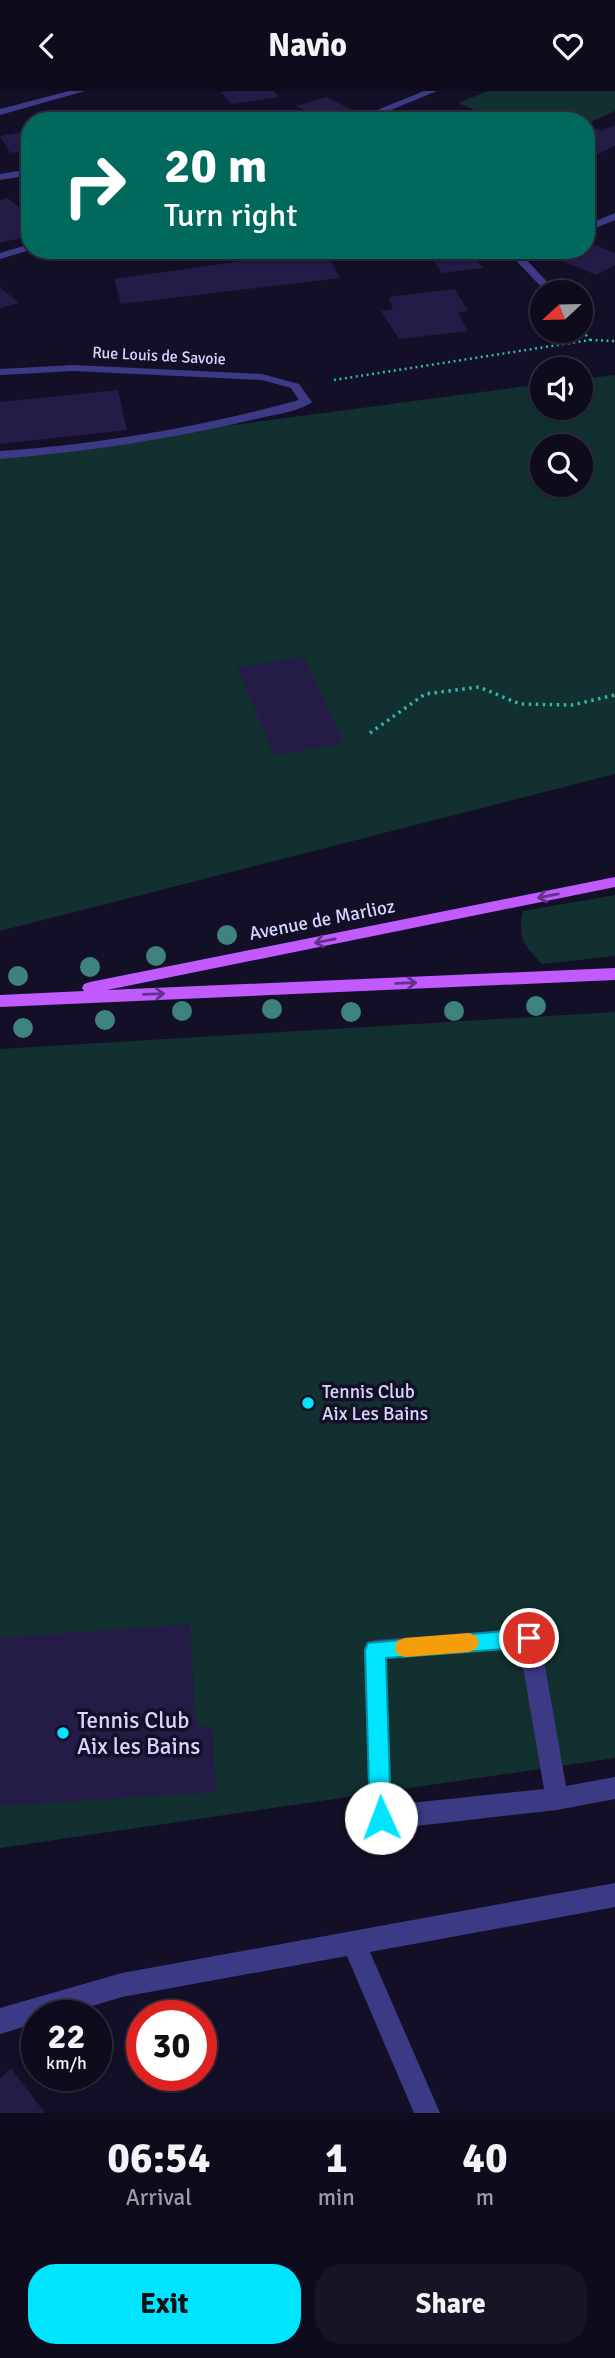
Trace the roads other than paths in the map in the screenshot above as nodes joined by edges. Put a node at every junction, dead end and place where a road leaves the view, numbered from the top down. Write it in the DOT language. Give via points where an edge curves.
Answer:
graph roads {
  1 [pos="80,91"];
  2 [pos="432,91"];
  3 [pos="0,112"];
  4 [pos="380,112"];
  5 [pos="21,174"];
  6 [pos="0,177"];
  7 [pos="615,215"];
  8 [pos="595,225"];
  9 [pos="21,250"];
  10 [pos="0,256"];
  11 [pos="520,259"];
  12 [pos="540,280"];
  13 [pos="0,372"];
  14 [pos="0,455"];
  15 [pos="615,882"];
  16 [pos="615,974"];
  17 [pos="37,999"];
  18 [pos="0,1001"];
  19 [pos="615,1788"];
  20 [pos="556,1799"];
  21 [pos="615,1895"];
  22 [pos="353,1943"];
  23 [pos="0,2021"];
  24 [pos="427,2113"];
  1 -- 3 [label="street"];
  2 -- 4 [label="street"];
  5 -- 6 [label="street"];
  7 -- 8 [label="street"];
  9 -- 10 [label="street"];
  11 -- 12 [label="street"];
  13 -- 14 [label="street, Rue Louis de Savoie" via="74,368 262,377 295,386 306,402 149,438 59,452"];
  15 -- 17 [label="main road, Avenue de Marlioz, one-way"];
  17 -- 16 [label="main road, Avenue de Marlioz, one-way"];
  17 -- 18 [label="main road, Avenue de Marlioz"];
  19 -- 20 [label="street"];
  20 -- 20 [label="street" via="529,1638 375,1650 381,1818"];
  21 -- 22 [label="street"];
  22 -- 23 [label="street" via="122,1985"];
  22 -- 24 [label="street"];
}
